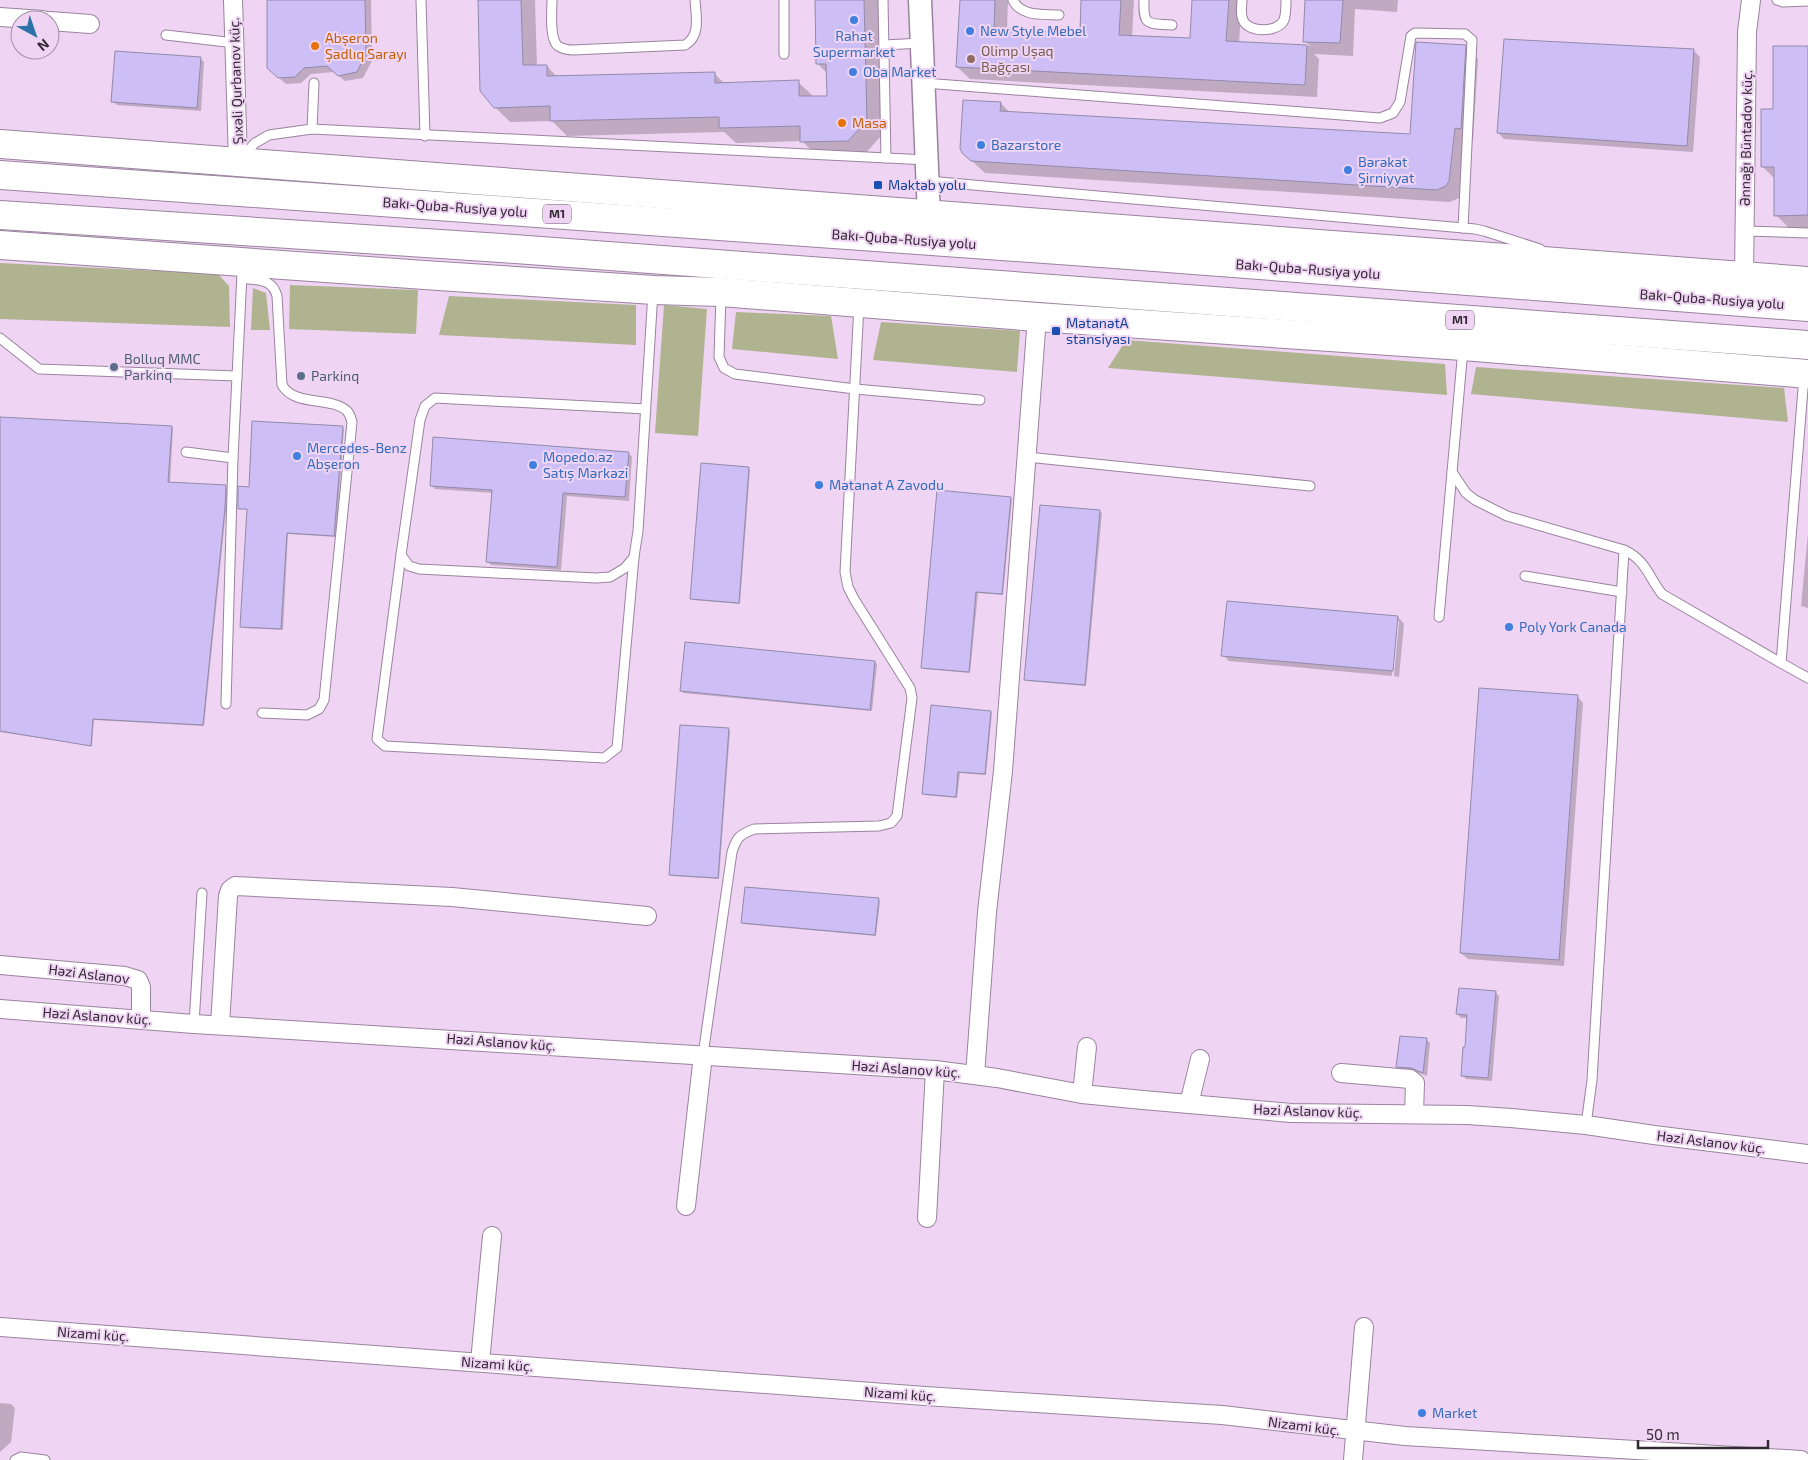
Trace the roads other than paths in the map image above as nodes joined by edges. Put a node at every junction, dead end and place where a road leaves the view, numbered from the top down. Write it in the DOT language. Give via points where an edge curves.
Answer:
graph roads {
  1 [pos="233,0"];
  2 [pos="421,0"];
  3 [pos="552,0"];
  4 [pos="695,0"];
  5 [pos="784,0"];
  6 [pos="883,0"];
  7 [pos="920,0"];
  8 [pos="1013,0"];
  9 [pos="1144,0"];
  10 [pos="1242,0"];
  11 [pos="1286,0"];
  12 [pos="1751,0"];
  13 [pos="1777,0"];
  14 [pos="1808,1"];
  15 [pos="1059,15"];
  16 [pos="60,21"];
  17 [pos="90,24"];
  18 [pos="1172,26"];
  19 [pos="166,36"];
  20 [pos="235,43"];
  21 [pos="922,44"];
  22 [pos="884,45"];
  23 [pos="784,54"];
  24 [pos="314,83"];
  25 [pos="924,83"];
  26 [pos="312,129"];
  27 [pos="425,136"];
  28 [pos="0,144"];
  29 [pos="886,158"];
  30 [pos="238,161"];
  31 [pos="928,171"];
  32 [pos="0,175"];
  33 [pos="0,215"];
  34 [pos="929,216"];
  35 [pos="1463,228"];
  36 [pos="1745,231"];
  37 [pos="274,232"];
  38 [pos="1808,233"];
  39 [pos="0,245"];
  40 [pos="1585,264"];
  41 [pos="242,270"];
  42 [pos="439,276"];
  43 [pos="1744,276"];
  44 [pos="1808,281"];
  45 [pos="654,290"];
  46 [pos="721,292"];
  47 [pos="859,302"];
  48 [pos="1808,307"];
  49 [pos="1037,317"];
  50 [pos="0,338"];
  51 [pos="1463,346"];
  52 [pos="1808,346"];
  53 [pos="1806,374"];
  54 [pos="237,376"];
  55 [pos="855,389"];
  56 [pos="980,400"];
  57 [pos="646,408"];
  58 [pos="186,452"];
  59 [pos="1027,457"];
  60 [pos="233,458"];
  61 [pos="1452,472"];
  62 [pos="1310,486"];
  63 [pos="1624,550"];
  64 [pos="401,555"];
  65 [pos="634,557"];
  66 [pos="1525,576"];
  67 [pos="1622,592"];
  68 [pos="1439,617"];
  69 [pos="1781,663"];
  70 [pos="1808,678"];
  71 [pos="226,704"];
  72 [pos="262,713"];
  73 [pos="202,893"];
  74 [pos="647,916"];
  75 [pos="0,965"];
  76 [pos="0,1009"];
  77 [pos="141,1019"];
  78 [pos="194,1024"];
  79 [pos="220,1025"];
  80 [pos="1087,1047"];
  81 [pos="703,1055"];
  82 [pos="1200,1058"];
  83 [pos="935,1070"];
  84 [pos="1341,1073"];
  85 [pos="974,1075"];
  86 [pos="1082,1094"];
  87 [pos="1189,1104"];
  88 [pos="1414,1114"];
  89 [pos="1586,1125"];
  90 [pos="1808,1154"];
  91 [pos="686,1206"];
  92 [pos="927,1218"];
  93 [pos="492,1236"];
  94 [pos="0,1327"];
  95 [pos="1364,1328"];
  96 [pos="480,1362"];
  97 [pos="1354,1432"];
  98 [pos="15,1460"];
  99 [pos="45,1460"];
  100 [pos="1353,1460"];
  101 [pos="1801,1460"];
  1 -- 20 [label="street, Şıxəli Qurbanov küç."];
  2 -- 27 [label="lane"];
  3 -- 4 [label="lane" via="553,38 557,45 573,50 685,45 696,34"];
  5 -- 23 [label="lane"];
  6 -- 22 [label="lane"];
  7 -- 21 [label="street"];
  8 -- 15 [label="lane" via="1026,12"];
  9 -- 18 [label="lane" via="1143,16 1147,21"];
  10 -- 11 [label="lane" via="1245,24 1250,28 1270,29 1281,24"];
  12 -- 36 [label="street, Ənnağı Büntadov küç."];
  13 -- 14 [label="lane"];
  16 -- 17 [label="street"];
  19 -- 20 [label="lane"];
  20 -- 30 [label="street, Şıxəli Qurbanov küç."];
  21 -- 22 [label="lane"];
  21 -- 25 [label="street"];
  22 -- 29 [label="lane"];
  24 -- 26 [label="lane"];
  25 -- 31 [label="street"];
  25 -- 35 [label="lane" via="1380,118 1398,108 1411,36 1415,33 1465,34 1472,40"];
  26 -- 27 [label="lane"];
  26 -- 30 [label="lane" via="269,135 255,143"];
  27 -- 29 [label="lane"];
  28 -- 30 [label="highway"];
  29 -- 31 [label="lane"];
  30 -- 34 [label="highway"];
  31 -- 34 [label="street"];
  31 -- 35 [label="lane"];
  32 -- 48 [label="highway, Bakı-Quba-Rusiya yolu / M1" via="1105,253"];
  33 -- 37 [label="highway, M1"];
  34 -- 40 [label="highway"];
  35 -- 40 [label="lane" via="1484,231"];
  36 -- 38 [label="lane"];
  36 -- 43 [label="street, Ənnağı Büntadov küç."];
  37 -- 42 [label="highway"];
  37 -- 52 [label="highway, M1"];
  39 -- 41 [label="highway"];
  40 -- 43 [label="highway"];
  41 -- 42 [label="highway"];
  41 -- 54 [label="lane"];
  41 -- 72 [label="lane" via="275,288 282,385 286,391 296,397 340,407 348,412 352,422 324,700 319,709 307,715"];
  42 -- 45 [label="highway"];
  43 -- 44 [label="highway"];
  45 -- 46 [label="highway"];
  45 -- 57 [label="lane"];
  46 -- 47 [label="highway"];
  46 -- 55 [label="lane" via="719,357 724,368 735,374"];
  47 -- 49 [label="highway"];
  47 -- 55 [label="lane"];
  49 -- 51 [label="highway"];
  49 -- 59 [label="street"];
  50 -- 54 [label="lane" via="39,369"];
  51 -- 53 [label="highway"];
  51 -- 61 [label="lane"];
  53 -- 69 [label="lane"];
  54 -- 60 [label="lane"];
  55 -- 56 [label="lane"];
  55 -- 81 [label="lane" via="845,572 851,593 910,688 912,698 897,816 891,823 879,826 754,829 736,840"];
  57 -- 64 [label="lane" via="435,398 425,406 420,420"];
  57 -- 65 [label="lane"];
  58 -- 60 [label="lane"];
  59 -- 62 [label="lane"];
  59 -- 85 [label="street" via="1003,771 987,912"];
  60 -- 71 [label="lane"];
  61 -- 63 [label="lane" via="1466,493 1508,516"];
  61 -- 68 [label="lane"];
  63 -- 67 [label="lane"];
  63 -- 69 [label="lane" via="1635,555 1662,594"];
  64 -- 65 [label="lane" via="409,566 419,569 596,578 610,577"];
  64 -- 65 [label="lane" via="377,739 385,746 604,758 617,748"];
  66 -- 67 [label="lane"];
  67 -- 89 [label="lane" via="1592,1080"];
  69 -- 70 [label="lane"];
  73 -- 78 [label="lane"];
  74 -- 79 [label="street" via="452,897 235,886 228,896"];
  75 -- 77 [label="street, Həzi Aslanov" via="125,976 138,980"];
  76 -- 77 [label="street, Həzi Aslanov küç."];
  77 -- 78 [label="street, Həzi Aslanov küç."];
  78 -- 79 [label="street, Həzi Aslanov küç."];
  79 -- 81 [label="street, Həzi Aslanov küç."];
  80 -- 86 [label="street"];
  81 -- 83 [label="street, Həzi Aslanov küç."];
  81 -- 91 [label="street"];
  82 -- 87 [label="street"];
  83 -- 85 [label="street, Həzi Aslanov küç."];
  83 -- 92 [label="street"];
  84 -- 88 [label="street" via="1410,1079 1415,1083"];
  85 -- 86 [label="street, Həzi Aslanov küç."];
  86 -- 87 [label="street, Həzi Aslanov küç."];
  87 -- 88 [label="street, Həzi Aslanov küç." via="1290,1112"];
  88 -- 89 [label="street, Həzi Aslanov küç." via="1503,1117"];
  89 -- 90 [label="street, Həzi Aslanov küç."];
  93 -- 96 [label="street"];
  94 -- 96 [label="street, Nizami küç."];
  95 -- 97 [label="street"];
  96 -- 97 [label="street, Nizami küç." via="1222,1416"];
  97 -- 100 [label="street"];
  97 -- 101 [label="street, Nizami küç."];
  98 -- 99 [label="lane"];
}
